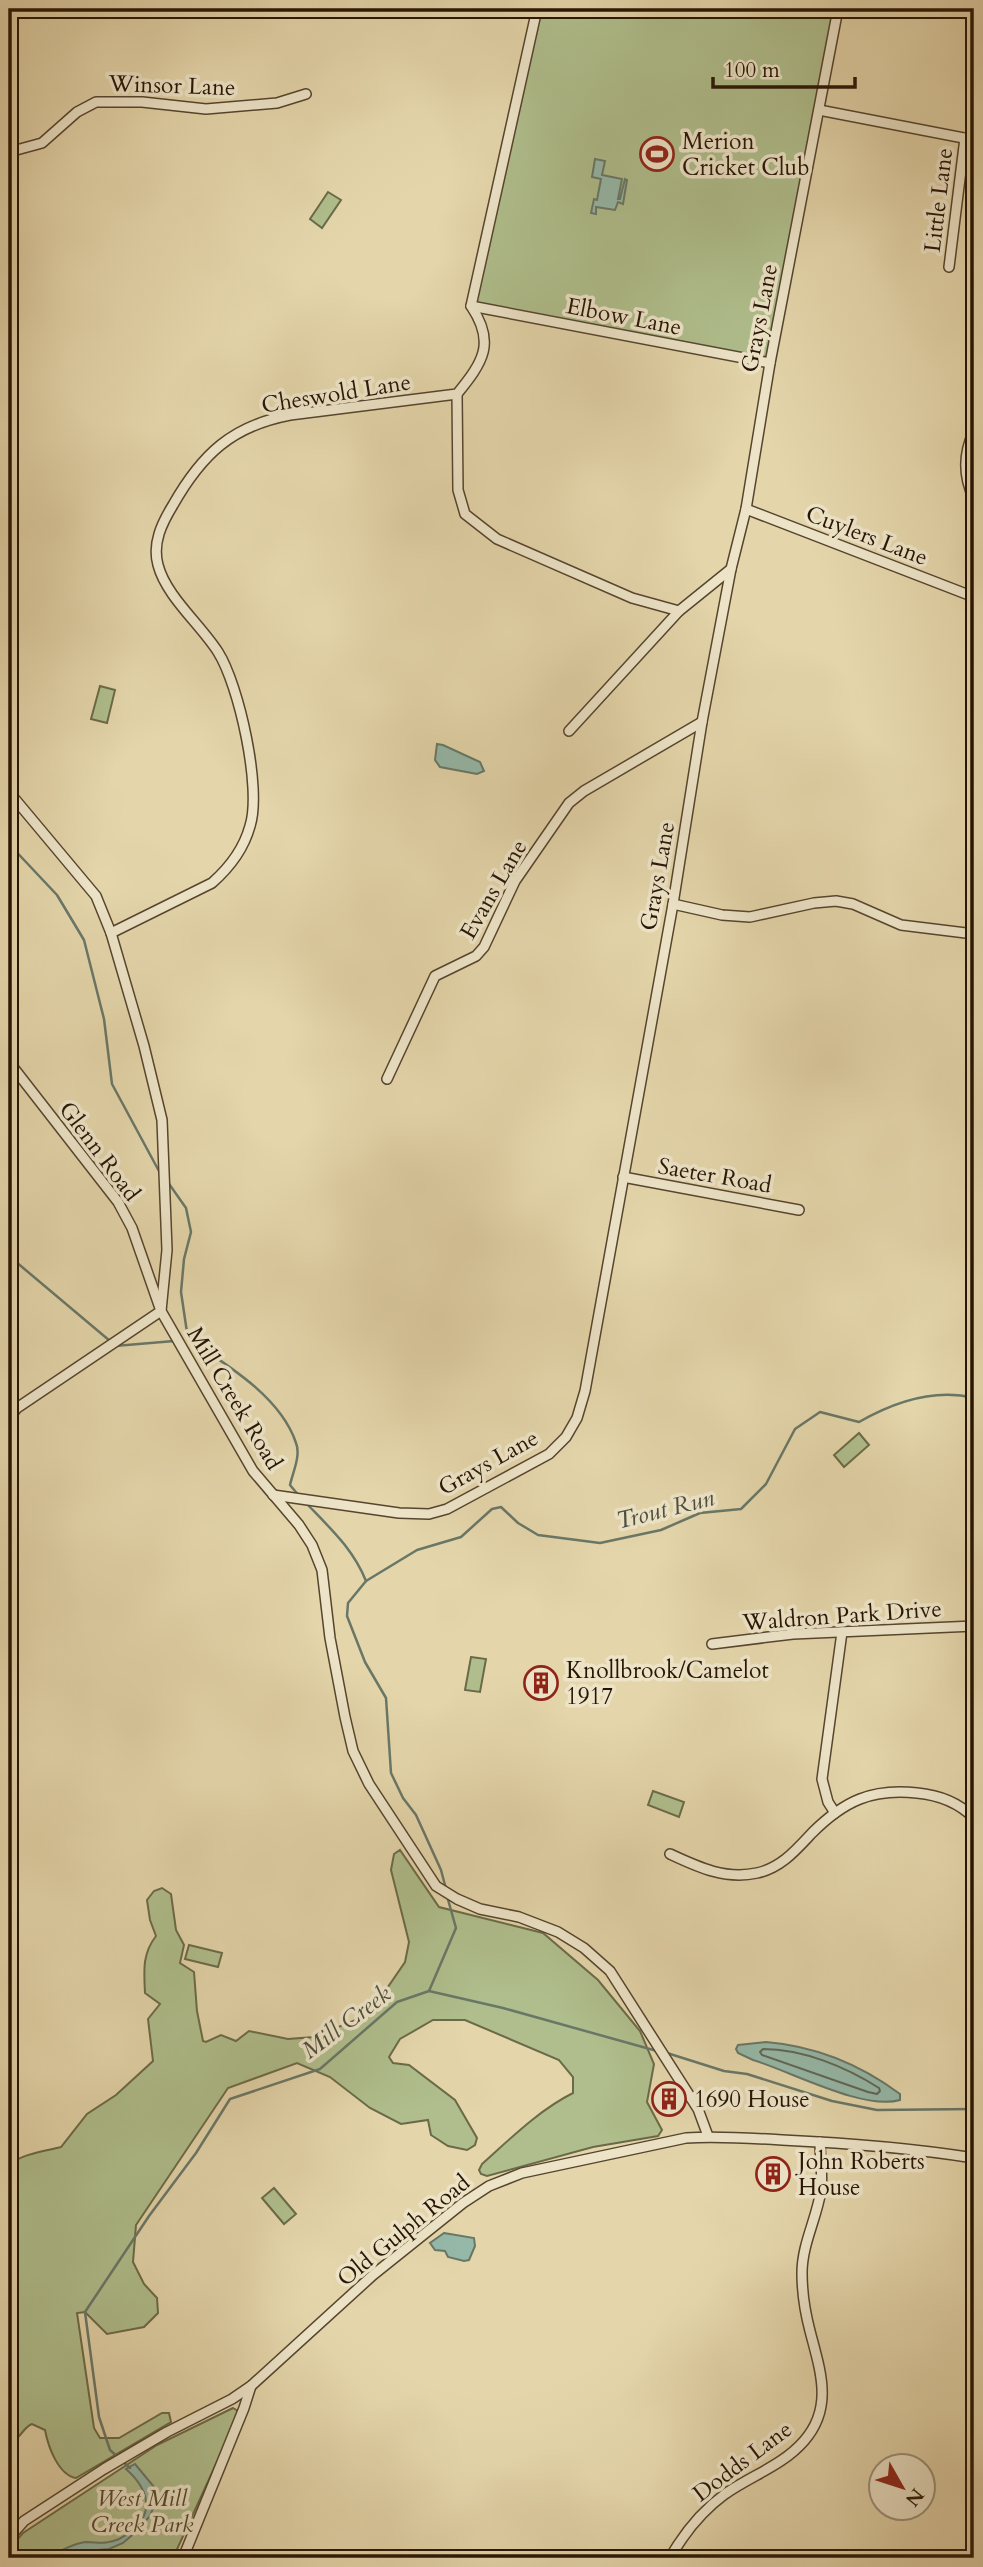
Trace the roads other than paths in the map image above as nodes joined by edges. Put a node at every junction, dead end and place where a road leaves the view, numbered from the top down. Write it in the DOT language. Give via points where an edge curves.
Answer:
graph roads {
  1 [pos="537,9"];
  2 [pos="838,9"];
  3 [pos="306,94"];
  4 [pos="819,110"];
  5 [pos="970,139"];
  6 [pos="9,152"];
  7 [pos="949,267"];
  8 [pos="471,306"];
  9 [pos="770,363"];
  10 [pos="457,394"];
  11 [pos="974,431"];
  12 [pos="974,499"];
  13 [pos="746,509"];
  14 [pos="731,569"];
  15 [pos="974,597"];
  16 [pos="679,611"];
  17 [pos="702,723"];
  18 [pos="569,731"];
  19 [pos="9,792"];
  20 [pos="673,904"];
  21 [pos="111,933"];
  22 [pos="974,934"];
  23 [pos="9,1062"];
  24 [pos="387,1079"];
  25 [pos="623,1177"];
  26 [pos="799,1210"];
  27 [pos="161,1311"];
  28 [pos="9,1418"];
  29 [pos="273,1496"];
  30 [pos="974,1626"];
  31 [pos="842,1632"];
  32 [pos="712,1644"];
  33 [pos="835,1813"];
  34 [pos="974,1818"];
  35 [pos="670,1854"];
  36 [pos="708,2136"];
  37 [pos="820,2142"];
  38 [pos="974,2158"];
  39 [pos="251,2386"];
  40 [pos="9,2538"];
  41 [pos="183,2558"];
  42 [pos="670,2558"];
  1 -- 8 [label="street"];
  2 -- 4 [label="street, Grays Lane"];
  3 -- 6 [label="street, Winsor Lane" via="277,103 206,109 96,102 42,143"];
  4 -- 5 [label="street"];
  4 -- 9 [label="street, Grays Lane"];
  5 -- 7 [label="street, Little Lane"];
  8 -- 9 [label="street, Elbow Lane"];
  8 -- 10 [label="street" via="486,338 477,368"];
  9 -- 13 [label="street, Grays Lane"];
  10 -- 16 [label="street" via="458,490 465,514 497,539 632,598"];
  10 -- 21 [label="street, Cheswold Lane" via="272,418 220,444 190,475 160,529 157,562 164,582 230,673 244,730 254,806 250,827 226,871 212,883"];
  11 -- 12 [label="street" via="965,453 966,480"];
  13 -- 14 [label="street, Grays Lane"];
  13 -- 15 [label="street, Cuylers Lane"];
  14 -- 16 [label="street"];
  14 -- 17 [label="street, Grays Lane"];
  16 -- 18 [label="street"];
  17 -- 20 [label="street, Grays Lane"];
  17 -- 24 [label="street, Evans Lane" via="569,803 515,881 484,947 477,956 435,976"];
  19 -- 21 [label="street, Mill Creek Road" via="96,897"];
  20 -- 22 [label="street" via="750,917 836,901 901,925"];
  20 -- 25 [label="street, Grays Lane"];
  21 -- 27 [label="street, Mill Creek Road" via="162,1121 167,1250"];
  23 -- 27 [label="street, Glenn Road" via="118,1202"];
  25 -- 26 [label="street, Saeter Road"];
  25 -- 29 [label="street, Grays Lane" via="585,1391 577,1418 550,1454 429,1514"];
  27 -- 28 [label="street" via="17,1408"];
  27 -- 29 [label="street, Mill Creek Road" via="253,1471"];
  29 -- 36 [label="street, Mill Creek Road" via="299,1525 322,1570 342,1706 360,1768 436,1886 480,1909 540,1923 584,1948 610,1971 698,2109"];
  30 -- 31 [label="street, Waldron Park Drive"];
  31 -- 32 [label="street, Waldron Park Drive"];
  31 -- 33 [label="street" via="822,1779"];
  33 -- 34 [label="street" via="866,1796 890,1791 941,1797"];
  33 -- 35 [label="street" via="789,1858 760,1873 728,1875"];
  36 -- 37 [label="street, Old Gulph Road"];
  36 -- 39 [label="street, Old Gulph Road" via="567,2162 489,2186 373,2275"];
  37 -- 38 [label="street, Old Gulph Road"];
  37 -- 42 [label="street, Dodds Lane" via="821,2189 802,2271 807,2318 823,2382 822,2409 802,2444 710,2506"];
  39 -- 40 [label="street, Old Gulph Road" via="114,2464 24,2521"];
  39 -- 41 [label="street"];
}
